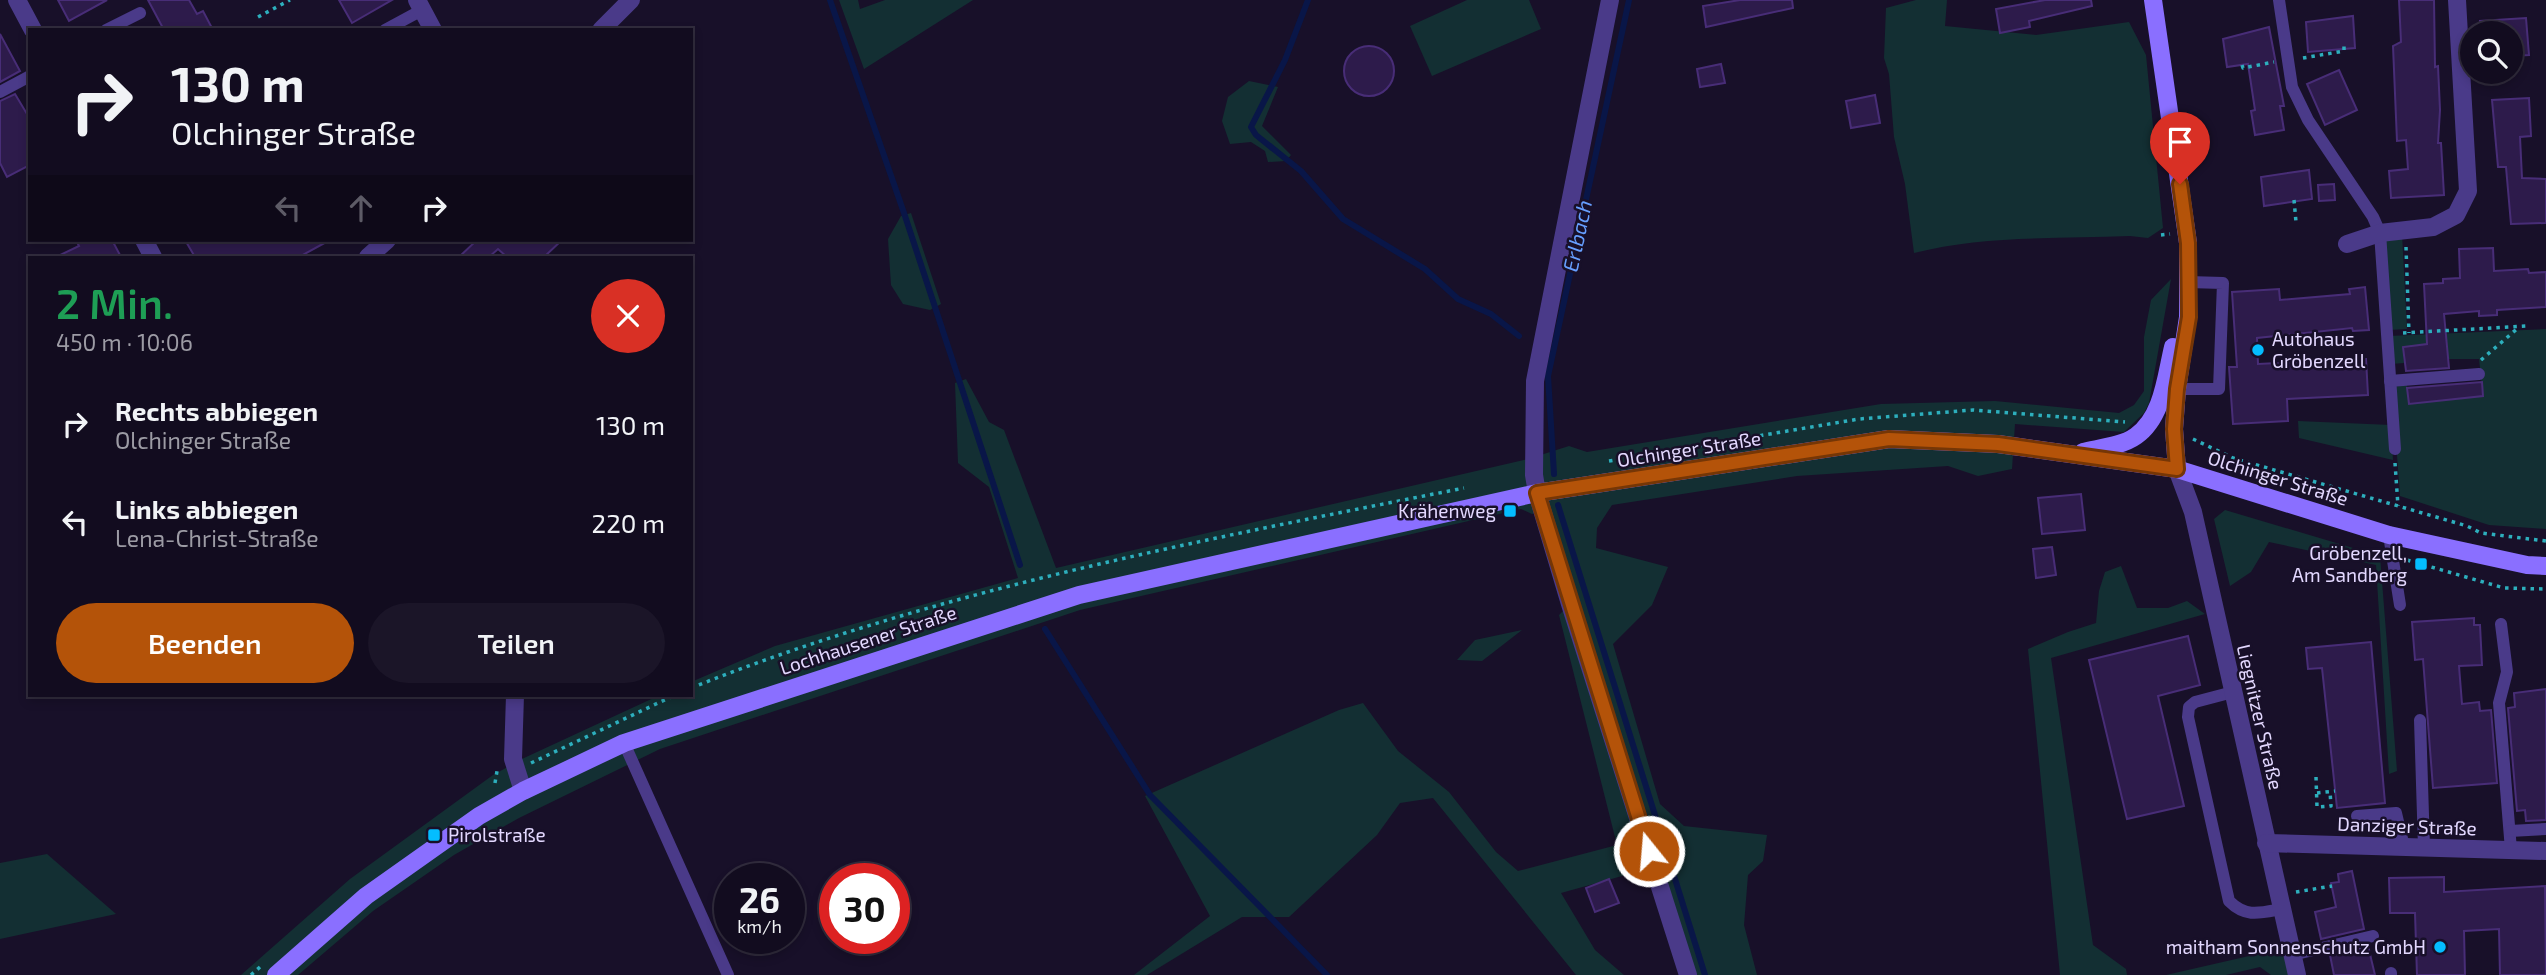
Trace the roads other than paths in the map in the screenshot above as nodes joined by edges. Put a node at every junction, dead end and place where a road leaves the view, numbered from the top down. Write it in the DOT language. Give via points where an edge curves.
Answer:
graph roads {
  1 [pos="17,0"];
  2 [pos="631,0"];
  3 [pos="1610,0"];
  4 [pos="2153,0"];
  5 [pos="2279,0"];
  6 [pos="2457,0"];
  7 [pos="419,5"];
  8 [pos="140,13"];
  9 [pos="32,28"];
  10 [pos="110,28"];
  11 [pos="388,28"];
  12 [pos="432,28"];
  13 [pos="603,28"];
  14 [pos="28,77"];
  15 [pos="0,92"];
  16 [pos="2380,233"];
  17 [pos="385,242"];
  18 [pos="2347,244"];
  19 [pos="369,256"];
  20 [pos="2188,282"];
  21 [pos="2479,374"];
  22 [pos="2390,381"];
  23 [pos="2177,389"];
  24 [pos="2395,449"];
  25 [pos="2071,454"];
  26 [pos="2177,469"];
  27 [pos="1537,493"];
  28 [pos="2389,535"];
  29 [pos="2546,566"];
  30 [pos="2400,605"];
  31 [pos="2501,624"];
  32 [pos="2233,692"];
  33 [pos="514,697"];
  34 [pos="2420,720"];
  35 [pos="624,743"];
  36 [pos="523,790"];
  37 [pos="2357,816"];
  38 [pos="2546,829"];
  39 [pos="2510,831"];
  40 [pos="2266,843"];
  41 [pos="2404,847"];
  42 [pos="2424,847"];
  43 [pos="2511,850"];
  44 [pos="2546,851"];
  45 [pos="2282,909"];
  46 [pos="2374,936"];
  47 [pos="2292,955"];
  48 [pos="276,975"];
  49 [pos="728,975"];
  50 [pos="1688,975"];
  51 [pos="2297,975"];
  1 -- 9 [label="street"];
  2 -- 13 [label="street"];
  3 -- 27 [label="street" via="1535,381"];
  4 -- 20 [label="main road" via="2188,243"];
  5 -- 16 [label="lane" via="2292,87"];
  6 -- 16 [label="street" via="2468,191 2456,215 2433,227"];
  7 -- 11 [label="lane"];
  7 -- 12 [label="street"];
  8 -- 10 [label="lane"];
  14 -- 15 [label="lane"];
  16 -- 18 [label="street"];
  16 -- 22 [label="lane"];
  17 -- 19 [label="street"];
  20 -- 23 [label="main road" via="2189,317"];
  20 -- 23 [label="lane" via="2223,283 2219,389"];
  20 -- 25 [label="main road" via="2158,410 2137,436"];
  21 -- 22 [label="lane"];
  22 -- 24 [label="lane"];
  23 -- 26 [label="main road"];
  25 -- 26 [label="main road, Olchinger Straße"];
  25 -- 27 [label="main road, Olchinger Straße" via="1998,444 1889,439"];
  26 -- 28 [label="main road, Olchinger Straße"];
  26 -- 32 [label="street, Liegnitzer Straße" via="2193,512"];
  27 -- 35 [label="main road, Lochhausener Straße" via="1079,595"];
  27 -- 50 [label="street"];
  28 -- 29 [label="main road, Olchinger Straße"];
  28 -- 30 [label="lane"];
  31 -- 39 [label="lane" via="2507,672 2499,703"];
  32 -- 40 [label="street, Liegnitzer Straße"];
  32 -- 45 [label="lane" via="2195,702 2188,717 2223,875 2229,901 2239,911 2251,914"];
  33 -- 36 [label="street" via="514,771"];
  34 -- 42 [label="lane"];
  35 -- 36 [label="main road, Lochhausener Straße"];
  35 -- 49 [label="lane"];
  36 -- 48 [label="main road, Lochhausener Straße" via="413,860"];
  37 -- 41 [label="lane" via="2396,813"];
  38 -- 39 [label="lane"];
  39 -- 43 [label="lane"];
  40 -- 41 [label="street, Danziger Straße"];
  40 -- 45 [label="street, Liegnitzer Straße"];
  41 -- 42 [label="street, Danziger Straße"];
  42 -- 43 [label="street, Danziger Straße"];
  43 -- 44 [label="street, Danziger Straße"];
  45 -- 47 [label="street, Liegnitzer Straße"];
  46 -- 47 [label="lane"];
  47 -- 51 [label="street, Liegnitzer Straße"];
}
